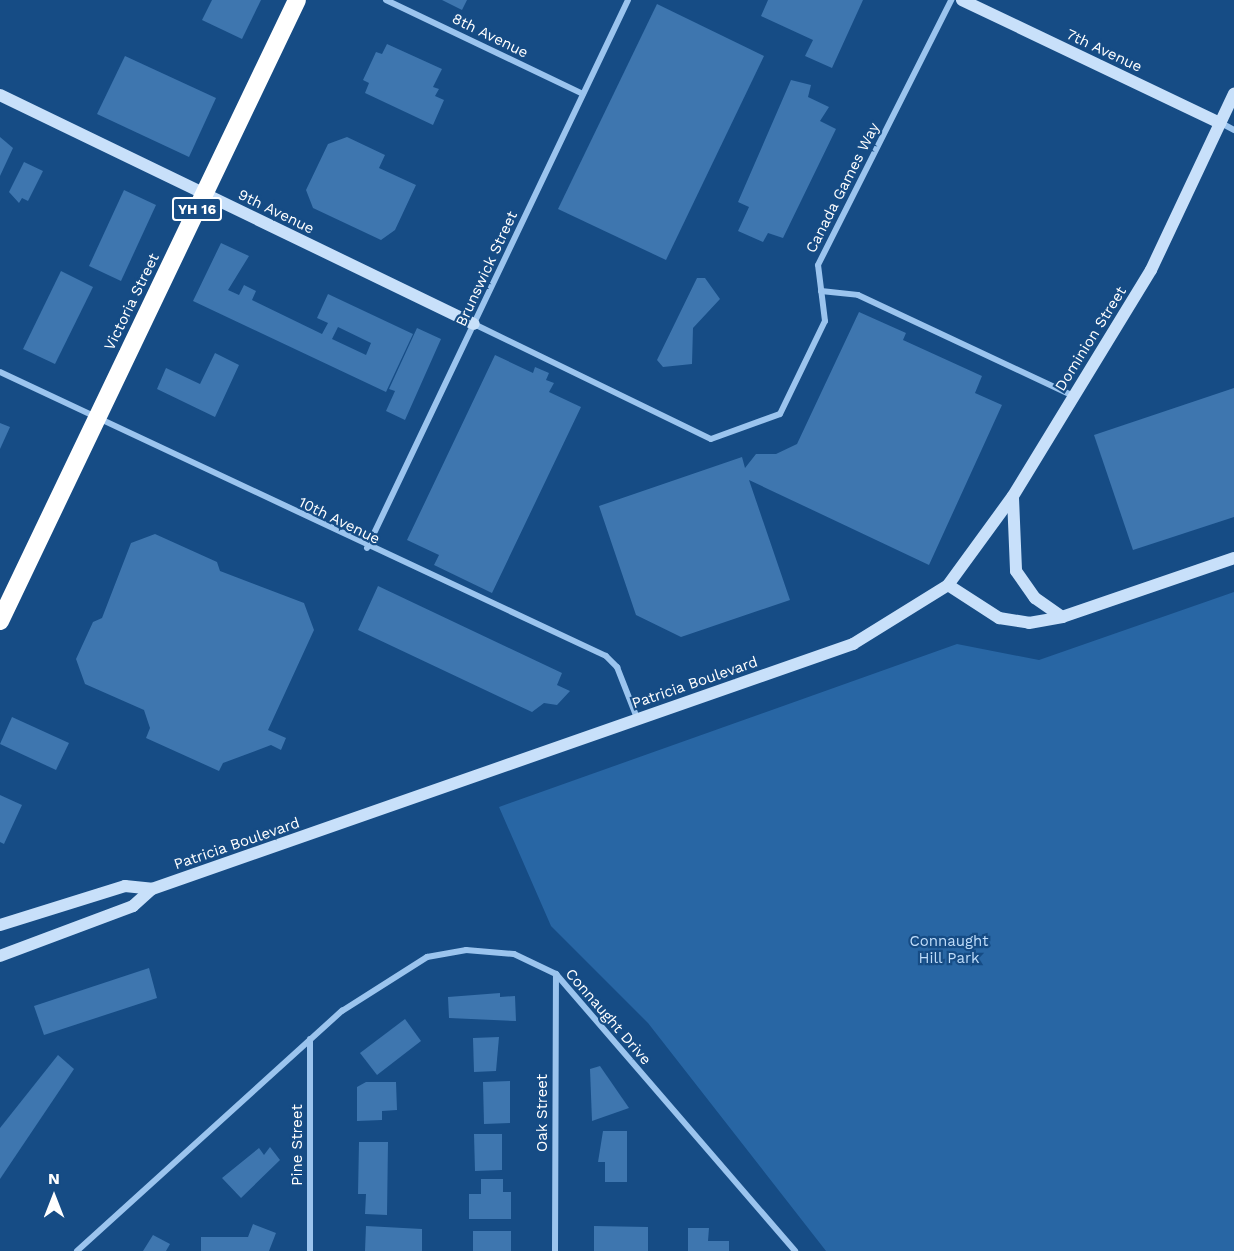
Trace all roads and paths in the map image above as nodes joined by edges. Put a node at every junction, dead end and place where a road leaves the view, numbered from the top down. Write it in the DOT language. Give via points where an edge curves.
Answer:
graph roads {
  1 [pos="297,0"];
  2 [pos="386,0"];
  3 [pos="628,0"];
  4 [pos="951,0"];
  5 [pos="962,0"];
  6 [pos="583,94"];
  7 [pos="1234,94"];
  8 [pos="0,96"];
  9 [pos="1220,123"];
  10 [pos="1234,130"];
  11 [pos="204,195"];
  12 [pos="821,291"];
  13 [pos="474,324"];
  14 [pos="0,372"];
  15 [pos="1074,396"];
  16 [pos="97,418"];
  17 [pos="1013,496"];
  18 [pos="367,548"];
  19 [pos="1234,558"];
  20 [pos="948,585"];
  21 [pos="1062,617"];
  22 [pos="0,621"];
  23 [pos="637,718"];
  24 [pos="152,889"];
  25 [pos="0,924"];
  26 [pos="0,956"];
  27 [pos="556,974"];
  28 [pos="310,1040"];
  29 [pos="76,1251"];
  30 [pos="310,1251"];
  31 [pos="555,1251"];
  32 [pos="795,1251"];
  1 -- 11 [label="highway, Victoria Street / YH 16"];
  2 -- 6 [label="street, 8th Avenue"];
  3 -- 6 [label="street, Brunswick Street"];
  4 -- 12 [label="street, Canada Games Way" via="818,265"];
  5 -- 9 [label="main road, 7th Avenue"];
  6 -- 13 [label="street, Brunswick Street"];
  7 -- 9 [label="main road, Dominion Street"];
  8 -- 11 [label="main road, 9th Avenue"];
  9 -- 10 [label="street, 7th Avenue"];
  9 -- 15 [label="main road, Dominion Street" via="1151,270"];
  11 -- 13 [label="main road, 9th Avenue"];
  11 -- 16 [label="highway, Victoria Street / YH 16"];
  12 -- 13 [label="street, Canada Games Way" via="825,321 780,414 711,439"];
  12 -- 15 [label="street" via="858,295"];
  13 -- 18 [label="street, Brunswick Street"];
  14 -- 16 [label="street, 10th Avenue"];
  15 -- 17 [label="main road, Dominion Street"];
  16 -- 18 [label="street, 10th Avenue"];
  16 -- 22 [label="highway, Victoria Street / YH 16"];
  17 -- 20 [label="main road, Dominion Street"];
  17 -- 21 [label="main road" via="1016,571 1035,598"];
  18 -- 23 [label="street, 10th Avenue" via="606,656 617,667"];
  19 -- 21 [label="main road"];
  20 -- 21 [label="main road" via="999,618 1029,623"];
  20 -- 23 [label="main road, Patricia Boulevard" via="853,644"];
  23 -- 24 [label="main road, Patricia Boulevard"];
  24 -- 25 [label="main road, Patricia Boulevard" via="125,886"];
  24 -- 26 [label="main road, Patricia Boulevard" via="133,906"];
  27 -- 28 [label="street, Connaught Drive" via="514,954 466,951 427,957 342,1011"];
  27 -- 31 [label="street, Oak Street"];
  27 -- 32 [label="street, Connaught Drive"];
  28 -- 29 [label="street, Connaught Drive"];
  28 -- 30 [label="street, Pine Street"];
}
